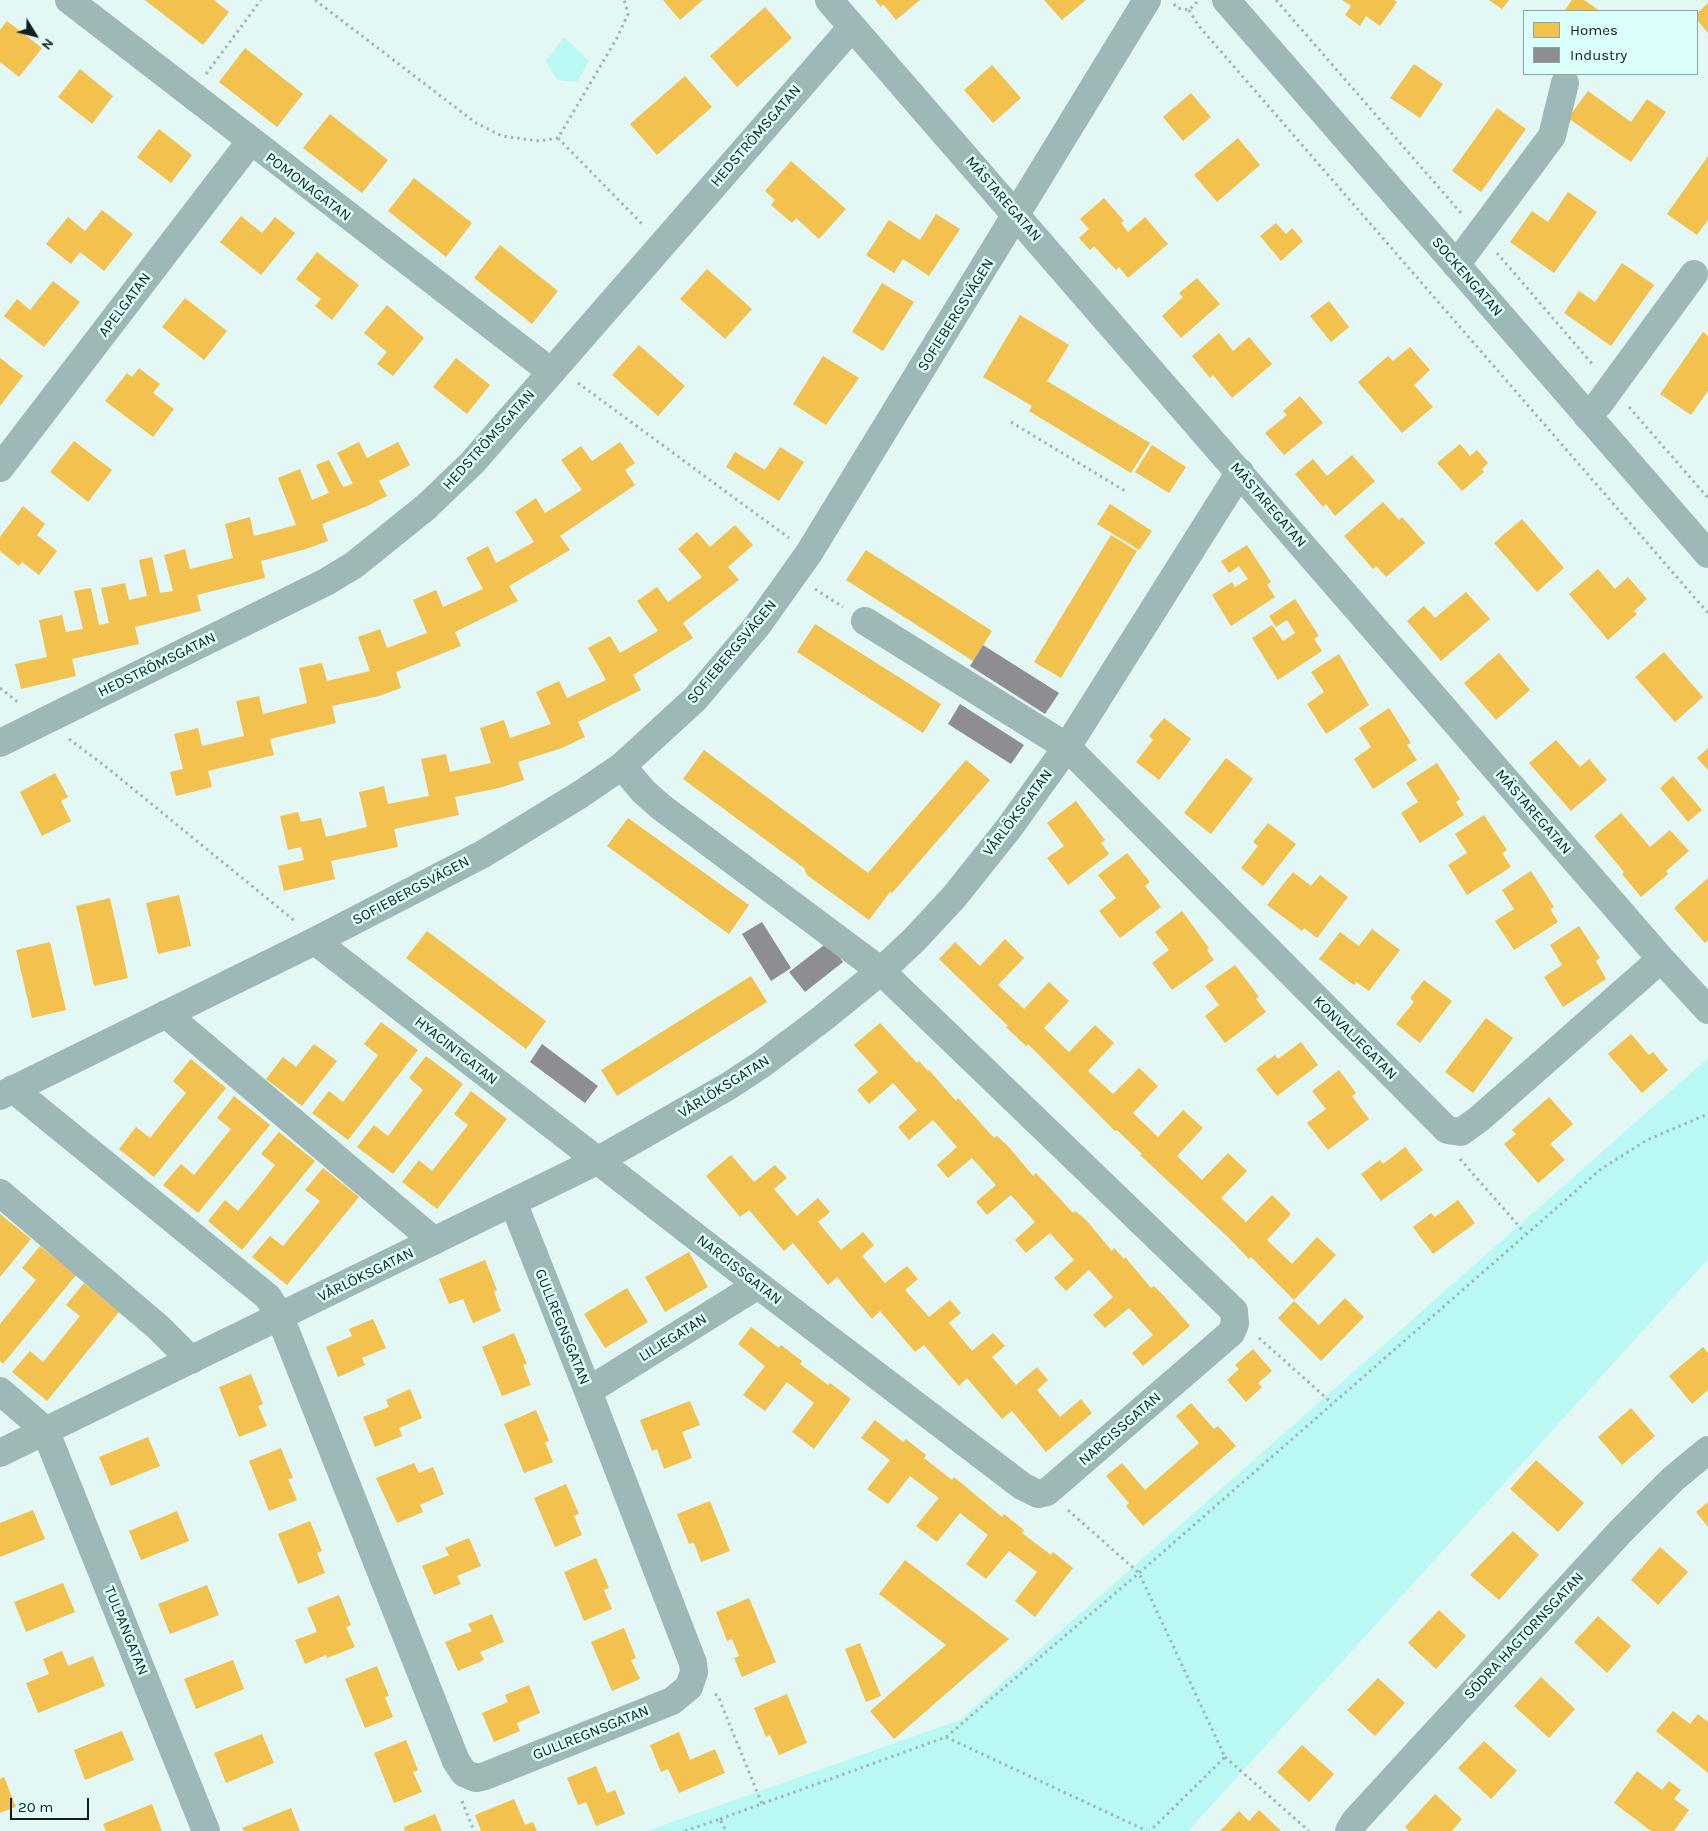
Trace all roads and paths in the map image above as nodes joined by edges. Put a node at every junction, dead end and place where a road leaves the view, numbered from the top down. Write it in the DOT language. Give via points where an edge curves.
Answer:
graph roads {
  1 [pos="261,0"];
  2 [pos="315,0"];
  3 [pos="624,0"];
  4 [pos="829,0"];
  5 [pos="1148,0"];
  6 [pos="1170,0"];
  7 [pos="1199,0"];
  8 [pos="1226,0"];
  9 [pos="78,3"];
  10 [pos="1189,10"];
  11 [pos="852,26"];
  12 [pos="1564,83"];
  13 [pos="190,95"];
  14 [pos="558,138"];
  15 [pos="250,142"];
  16 [pos="1017,216"];
  17 [pos="662,243"];
  18 [pos="1456,265"];
  19 [pos="1694,274"];
  20 [pos="550,371"];
  21 [pos="1587,416"];
  22 [pos="1011,422"];
  23 [pos="0,468"];
  24 [pos="1240,472"];
  25 [pos="1125,491"];
  26 [pos="810,553"];
  27 [pos="1708,554"];
  28 [pos="793,575"];
  29 [pos="1708,613"];
  30 [pos="866,621"];
  31 [pos="0,688"];
  32 [pos="43,721"];
  33 [pos="0,743"];
  34 [pos="1066,747"];
  35 [pos="622,766"];
  36 [pos="315,941"];
  37 [pos="1660,959"];
  38 [pos="881,971"];
  39 [pos="1708,1010"];
  40 [pos="166,1014"];
  41 [pos="7,1092"];
  42 [pos="1708,1114"];
  43 [pos="1454,1133"];
  44 [pos="597,1160"];
  45 [pos="0,1193"];
  46 [pos="512,1202"];
  47 [pos="1525,1234"];
  48 [pos="434,1241"];
  49 [pos="758,1285"];
  50 [pos="280,1317"];
  51 [pos="1236,1317"];
  52 [pos="192,1360"];
  53 [pos="588,1391"];
  54 [pos="0,1392"];
  55 [pos="1332,1404"];
  56 [pos="45,1430"];
  57 [pos="1708,1450"];
  58 [pos="0,1453"];
  59 [pos="1047,1492"];
  60 [pos="1139,1573"];
  61 [pos="693,1680"];
  62 [pos="946,1737"];
  63 [pos="1225,1757"];
  64 [pos="762,1804"];
  65 [pos="720,1819"];
  66 [pos="206,1831"];
  67 [pos="684,1831"];
  68 [pos="726,1831"];
  69 [pos="1147,1831"];
  70 [pos="1150,1831"];
  71 [pos="1309,1831"];
  72 [pos="1349,1831"];
  1 -- 13 [label="path"];
  2 -- 14 [label="path" via="476,123 502,136 539,141"];
  3 -- 14 [label="path" via="628,14 617,38"];
  4 -- 11 [label="street, MÄSTAREGATAN"];
  5 -- 16 [label="street, SOFIEBERGSVÄGEN"];
  6 -- 10 [label="path" via="1178,8"];
  7 -- 10 [label="path"];
  8 -- 18 [label="street, SOCKENGATAN"];
  9 -- 13 [label="street, POMONAGATAN"];
  10 -- 29 [label="path" via="1198,25"];
  11 -- 16 [label="street, MÄSTAREGATAN"];
  11 -- 17 [label="street, HEDSTRÖMSGATAN"];
  12 -- 18 [label="street" via="1552,136"];
  13 -- 15 [label="street, POMONAGATAN"];
  14 -- 17 [label="path"];
  15 -- 20 [label="street, POMONAGATAN"];
  15 -- 23 [label="street, APELGATAN"];
  16 -- 24 [label="street, MÄSTAREGATAN"];
  16 -- 26 [label="street, SOFIEBERGSVÄGEN"];
  17 -- 20 [label="street, HEDSTRÖMSGATAN"];
  18 -- 21 [label="street, SOCKENGATAN"];
  19 -- 21 [label="street"];
  20 -- 26 [label="path" via="569,375"];
  20 -- 32 [label="street, HEDSTRÖMSGATAN" via="451,485 354,565 326,582"];
  21 -- 27 [label="street, SOCKENGATAN"];
  22 -- 25 [label="path"];
  24 -- 34 [label="street, VÅRLÖKSGATAN"];
  24 -- 37 [label="street, MÄSTAREGATAN"];
  26 -- 28 [label="street, SOFIEBERGSVÄGEN"];
  28 -- 30 [label="path"];
  28 -- 35 [label="street, SOFIEBERGSVÄGEN" via="758,626 695,699"];
  30 -- 34 [label="street, KONVALJEGATAN"];
  31 -- 32 [label="path"];
  32 -- 33 [label="street, HEDSTRÖMSGATAN"];
  32 -- 36 [label="path" via="105,766 292,918"];
  34 -- 38 [label="street, VÅRLÖKSGATAN" via="1009,828 954,897"];
  34 -- 43 [label="street, KONVALJEGATAN" via="1447,1130"];
  35 -- 36 [label="street, SOFIEBERGSVÄGEN" via="483,854"];
  35 -- 38 [label="street" via="660,806"];
  36 -- 40 [label="street, SOFIEBERGSVÄGEN"];
  36 -- 44 [label="street, HYACINTGATAN"];
  37 -- 39 [label="street, MÄSTAREGATAN"];
  37 -- 43 [label="street" via="1479,1119 1461,1132"];
  38 -- 44 [label="street, VÅRLÖKSGATAN" via="762,1064 663,1125"];
  38 -- 51 [label="street" via="1230,1306"];
  40 -- 41 [label="street, SOFIEBERGSVÄGEN"];
  40 -- 48 [label="street"];
  41 -- 50 [label="street" via="268,1298"];
  42 -- 47 [label="path" via="1622,1154"];
  43 -- 47 [label="path" via="1455,1154"];
  44 -- 46 [label="street, VÅRLÖKSGATAN"];
  44 -- 49 [label="street, NARCISSGATAN"];
  45 -- 52 [label="street" via="158,1327"];
  46 -- 48 [label="street, VÅRLÖKSGATAN"];
  46 -- 53 [label="street, GULLREGNSGATAN"];
  47 -- 55 [label="path"];
  48 -- 50 [label="street, VÅRLÖKSGATAN"];
  49 -- 53 [label="street, LILJEGATAN"];
  49 -- 59 [label="street, NARCISSGATAN" via="1022,1486 1038,1494"];
  50 -- 52 [label="street, VÅRLÖKSGATAN"];
  50 -- 61 [label="street, GULLREGNSGATAN" via="452,1752 464,1773 476,1778 485,1776 672,1701"];
  51 -- 55 [label="path"];
  51 -- 59 [label="street, NARCISSGATAN" via="1232,1333"];
  52 -- 56 [label="street, VÅRLÖKSGATAN"];
  53 -- 61 [label="street, GULLREGNSGATAN" via="693,1663"];
  54 -- 56 [label="street"];
  55 -- 60 [label="path"];
  56 -- 58 [label="street, VÅRLÖKSGATAN"];
  56 -- 66 [label="street, TULPANGATAN"];
  57 -- 72 [label="street, SÖDRA HAGTORNSGATAN" via="1673,1479 1620,1532"];
  59 -- 60 [label="path"];
  60 -- 62 [label="path"];
  60 -- 63 [label="path"];
  61 -- 64 [label="path" via="718,1696"];
  62 -- 64 [label="path"];
  62 -- 69 [label="path"];
  63 -- 70 [label="path"];
  63 -- 71 [label="path"];
  64 -- 65 [label="path"];
  65 -- 67 [label="path"];
  65 -- 68 [label="path"];
}
